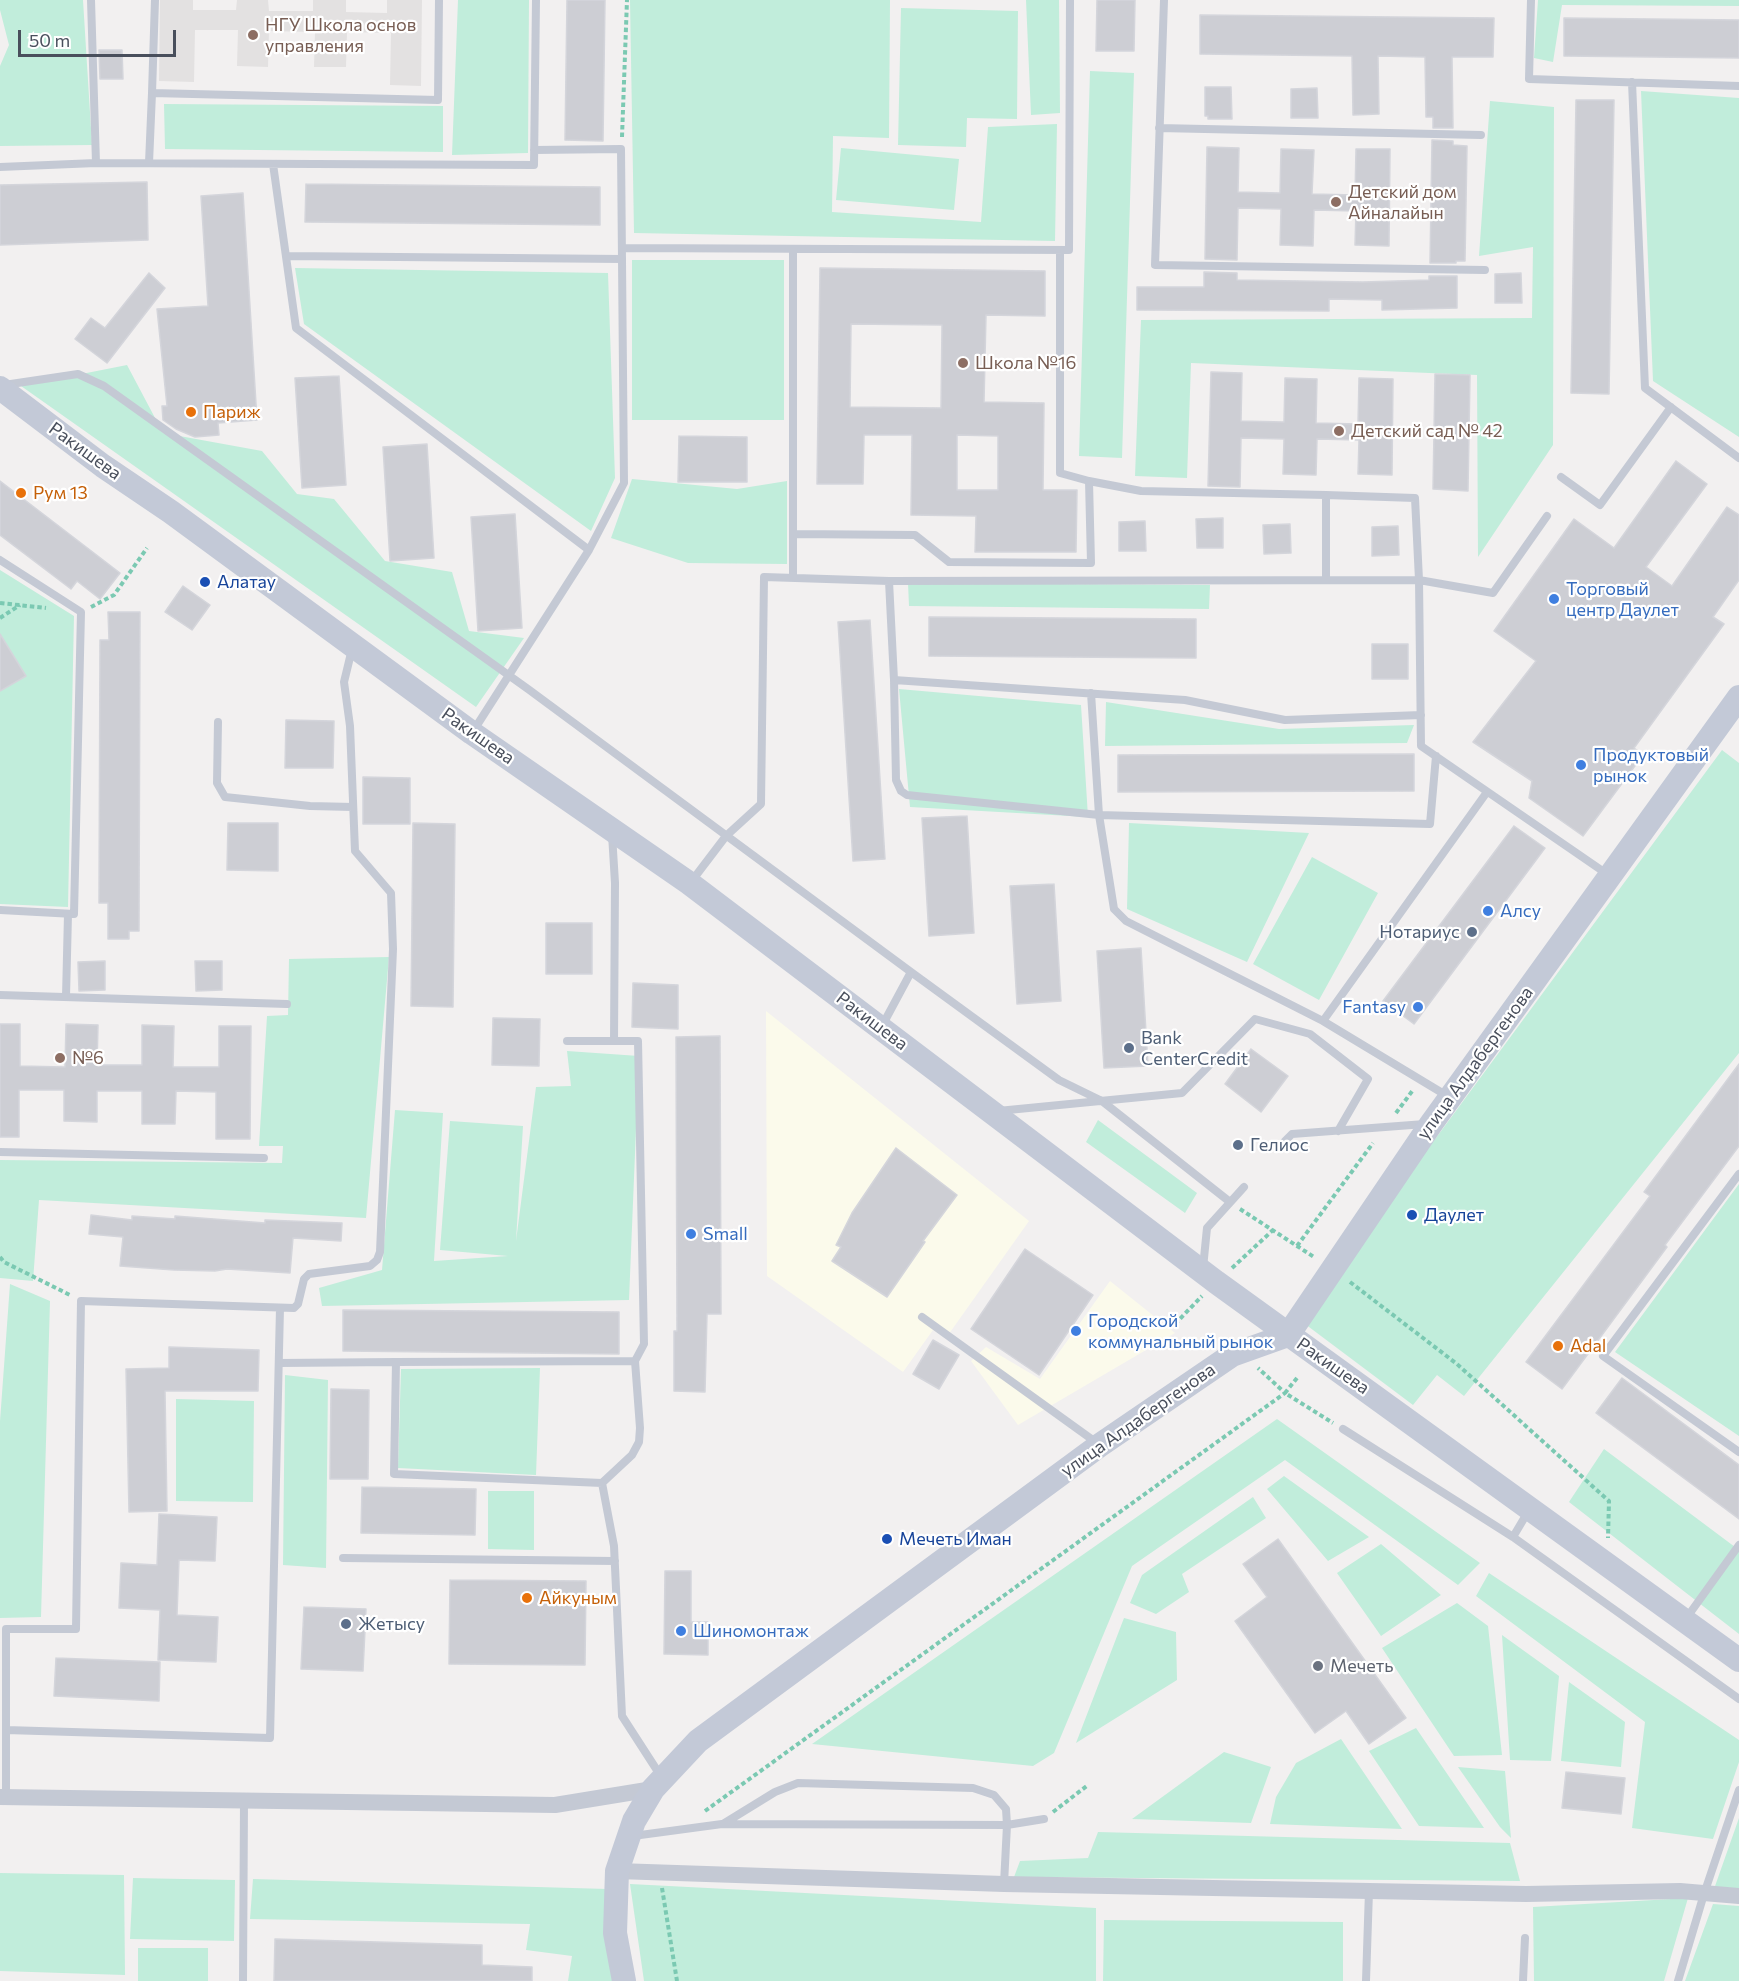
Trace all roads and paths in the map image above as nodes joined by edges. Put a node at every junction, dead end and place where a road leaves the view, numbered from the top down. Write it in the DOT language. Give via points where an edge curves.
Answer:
graph roads {
  1 [pos="91,0"];
  2 [pos="155,0"];
  3 [pos="439,0"];
  4 [pos="536,0"];
  5 [pos="627,0"];
  6 [pos="1070,0"];
  7 [pos="1164,0"];
  8 [pos="1531,0"];
  9 [pos="1632,82"];
  10 [pos="1739,86"];
  11 [pos="152,93"];
  12 [pos="1160,128"];
  13 [pos="1482,135"];
  14 [pos="621,149"];
  15 [pos="534,150"];
  16 [pos="96,163"];
  17 [pos="149,163"];
  18 [pos="273,164"];
  19 [pos="0,167"];
  20 [pos="622,248"];
  21 [pos="793,249"];
  22 [pos="1060,250"];
  23 [pos="286,256"];
  24 [pos="622,259"];
  25 [pos="1485,270"];
  26 [pos="0,387"];
  27 [pos="1671,407"];
  28 [pos="1739,458"];
  29 [pos="1561,477"];
  30 [pos="1089,481"];
  31 [pos="1326,495"];
  32 [pos="1547,516"];
  33 [pos="793,534"];
  34 [pos="589,550"];
  35 [pos="0,560"];
  36 [pos="793,577"];
  37 [pos="1326,580"];
  38 [pos="1419,580"];
  39 [pos="889,581"];
  40 [pos="20,605"];
  41 [pos="0,618"];
  42 [pos="353,646"];
  43 [pos="510,676"];
  44 [pos="894,680"];
  45 [pos="1091,693"];
  46 [pos="1739,697"];
  47 [pos="1421,715"];
  48 [pos="219,722"];
  49 [pos="472,733"];
  50 [pos="1436,756"];
  51 [pos="1487,792"];
  52 [pos="353,807"];
  53 [pos="1099,815"];
  54 [pos="612,830"];
  55 [pos="726,836"];
  56 [pos="1610,876"];
  57 [pos="689,883"];
  58 [pos="0,910"];
  59 [pos="68,914"];
  60 [pos="911,972"];
  61 [pos="0,995"];
  62 [pos="66,997"];
  63 [pos="287,1004"];
  64 [pos="1323,1021"];
  65 [pos="881,1028"];
  66 [pos="567,1041"];
  67 [pos="614,1041"];
  68 [pos="1420,1080"];
  69 [pos="1450,1098"];
  70 [pos="1102,1101"];
  71 [pos="993,1112"];
  72 [pos="1431,1124"];
  73 [pos="1384,1127"];
  74 [pos="1338,1131"];
  75 [pos="1281,1145"];
  76 [pos="0,1152"];
  77 [pos="264,1158"];
  78 [pos="1739,1174"];
  79 [pos="1244,1187"];
  80 [pos="1230,1202"];
  81 [pos="1297,1246"];
  82 [pos="0,1257"];
  83 [pos="1333,1269"];
  84 [pos="1203,1270"];
  85 [pos="81,1301"];
  86 [pos="280,1308"];
  87 [pos="922,1317"];
  88 [pos="1288,1335"];
  89 [pos="1240,1351"];
  90 [pos="635,1361"];
  91 [pos="396,1362"];
  92 [pos="279,1363"];
  93 [pos="1297,1378"];
  94 [pos="1285,1393"];
  95 [pos="1343,1429"];
  96 [pos="1100,1445"];
  97 [pos="1739,1452"];
  98 [pos="602,1483"];
  99 [pos="1530,1509"];
  100 [pos="1609,1530"];
  101 [pos="1513,1538"];
  102 [pos="1739,1545"];
  103 [pos="343,1558"];
  104 [pos="615,1561"];
  105 [pos="1685,1621"];
  106 [pos="1739,1660"];
  107 [pos="1739,1699"];
  108 [pos="6,1730"];
  109 [pos="658,1784"];
  110 [pos="1088,1785"];
  111 [pos="1739,1790"];
  112 [pos="3,1797"];
  113 [pos="244,1801"];
  114 [pos="1044,1820"];
  115 [pos="722,1824"];
  116 [pos="1007,1825"];
  117 [pos="680,1829"];
  118 [pos="629,1836"];
  119 [pos="617,1871"];
  120 [pos="659,1873"];
  121 [pos="1004,1884"];
  122 [pos="1369,1891"];
  123 [pos="1704,1894"];
  124 [pos="1739,1896"];
  125 [pos="1525,1938"];
  126 [pos="243,1981"];
  127 [pos="624,1981"];
  128 [pos="677,1981"];
  129 [pos="1366,1981"];
  130 [pos="1523,1981"];
  131 [pos="1678,1981"];
  1 -- 16 [label="lane"];
  2 -- 11 [label="lane"];
  3 -- 11 [label="lane" via="438,100"];
  4 -- 15 [label="lane"];
  5 -- 14 [label="path"];
  6 -- 22 [label="lane" via="1069,250"];
  7 -- 12 [label="lane"];
  8 -- 9 [label="lane" via="1529,79"];
  9 -- 10 [label="lane"];
  9 -- 27 [label="lane" via="1645,388"];
  11 -- 17 [label="lane"];
  12 -- 13 [label="lane"];
  12 -- 25 [label="lane" via="1155,265"];
  14 -- 15 [label="lane"];
  14 -- 20 [label="lane"];
  15 -- 18 [label="lane" via="534,165"];
  16 -- 17 [label="lane"];
  16 -- 19 [label="lane"];
  17 -- 18 [label="lane"];
  18 -- 23 [label="lane"];
  20 -- 21 [label="lane"];
  20 -- 24 [label="lane"];
  21 -- 22 [label="lane"];
  21 -- 33 [label="lane"];
  22 -- 30 [label="lane" via="1060,473"];
  23 -- 24 [label="lane"];
  23 -- 34 [label="lane" via="296,328"];
  24 -- 34 [label="lane" via="624,483"];
  26 -- 42 [label="street, Ракишева"];
  26 -- 43 [label="lane" via="78,374 104,386"];
  27 -- 28 [label="lane"];
  27 -- 29 [label="lane" via="1600,505"];
  30 -- 31 [label="lane" via="1141,491"];
  30 -- 33 [label="lane" via="1091,563 949,562 915,536"];
  31 -- 37 [label="lane"];
  31 -- 38 [label="lane" via="1415,498"];
  32 -- 38 [label="lane" via="1493,593"];
  33 -- 36 [label="lane"];
  34 -- 43 [label="lane"];
  35 -- 59 [label="lane" via="81,612 74,914"];
  36 -- 39 [label="lane"];
  36 -- 55 [label="lane" via="764,577 761,804"];
  37 -- 38 [label="lane"];
  37 -- 39 [label="lane"];
  38 -- 47 [label="lane"];
  39 -- 44 [label="lane"];
  40 -- 41 [label="path"];
  42 -- 49 [label="street, Ракишева"];
  42 -- 52 [label="lane" via="344,682"];
  43 -- 49 [label="lane"];
  43 -- 55 [label="lane"];
  44 -- 45 [label="lane"];
  44 -- 53 [label="lane" via="896,780 907,795"];
  45 -- 47 [label="lane" via="1185,700 1285,720"];
  45 -- 53 [label="lane"];
  46 -- 56 [label="street, улица Алдабергенова"];
  47 -- 50 [label="lane" via="1421,746"];
  48 -- 52 [label="lane" via="217,783 225,797"];
  49 -- 54 [label="street, Ракишева"];
  50 -- 51 [label="lane"];
  50 -- 53 [label="lane" via="1430,824"];
  51 -- 56 [label="lane"];
  51 -- 64 [label="lane"];
  52 -- 86 [label="lane" via="355,851 391,893 393,949 380,1252 370,1266 309,1274 298,1304 294,1308"];
  53 -- 64 [label="lane" via="1114,909 1126,921"];
  54 -- 57 [label="street, Ракишева"];
  54 -- 67 [label="lane"];
  55 -- 57 [label="lane"];
  55 -- 60 [label="lane"];
  56 -- 69 [label="street, улица Алдабергенова"];
  57 -- 65 [label="street, Ракишева"];
  58 -- 59 [label="lane"];
  59 -- 62 [label="lane"];
  60 -- 65 [label="lane"];
  60 -- 70 [label="lane" via="1059,1080"];
  61 -- 62 [label="lane"];
  62 -- 63 [label="lane"];
  64 -- 68 [label="lane"];
  65 -- 71 [label="street, Ракишева"];
  66 -- 67 [label="lane"];
  67 -- 90 [label="lane" via="638,1041 644,1344"];
  68 -- 69 [label="lane"];
  68 -- 73 [label="path"];
  69 -- 72 [label="street, улица Алдабергенова"];
  70 -- 71 [label="lane"];
  70 -- 74 [label="lane" via="1182,1093 1255,1019 1310,1034 1368,1079"];
  70 -- 80 [label="lane"];
  71 -- 84 [label="street, Ракишева"];
  72 -- 73 [label="lane"];
  72 -- 83 [label="street, улица Алдабергенова"];
  73 -- 74 [label="lane"];
  73 -- 81 [label="path"];
  74 -- 75 [label="lane" via="1292,1134"];
  76 -- 77 [label="lane"];
  78 -- 97 [label="lane" via="1603,1356"];
  79 -- 80 [label="lane"];
  80 -- 81 [label="path"];
  80 -- 84 [label="lane" via="1207,1228"];
  81 -- 83 [label="path"];
  82 -- 85 [label="path"];
  83 -- 88 [label="street, улица Алдабергенова"];
  83 -- 100 [label="path" via="1457,1364 1609,1500"];
  84 -- 88 [label="street, Ракишева"];
  85 -- 86 [label="lane"];
  85 -- 108 [label="lane" via="76,1629 6,1629"];
  86 -- 92 [label="lane"];
  87 -- 96 [label="lane"];
  88 -- 89 [label="street, улица Алдабергенова"];
  88 -- 99 [label="street, Ракишева"];
  89 -- 94 [label="path"];
  89 -- 96 [label="street, улица Алдабергенова"];
  90 -- 91 [label="lane"];
  90 -- 98 [label="lane" via="639,1442 632,1455"];
  91 -- 92 [label="lane"];
  91 -- 98 [label="lane" via="394,1474"];
  92 -- 108 [label="lane" via="270,1738"];
  93 -- 94 [label="path"];
  94 -- 95 [label="path"];
  94 -- 117 [label="path"];
  95 -- 101 [label="lane"];
  96 -- 109 [label="street, улица Алдабергенова" via="698,1741"];
  98 -- 104 [label="lane"];
  99 -- 101 [label="lane"];
  99 -- 105 [label="street, Ракишева"];
  101 -- 107 [label="lane"];
  102 -- 105 [label="lane"];
  103 -- 104 [label="lane"];
  104 -- 109 [label="lane" via="622,1716"];
  105 -- 106 [label="street, Ракишева"];
  108 -- 112 [label="lane"];
  109 -- 113 [label="street" via="555,1805"];
  109 -- 118 [label="street, улица Алдабергенова"];
  110 -- 114 [label="path"];
  111 -- 123 [label="lane"];
  112 -- 113 [label="street"];
  113 -- 126 [label="lane"];
  114 -- 116 [label="lane"];
  115 -- 116 [label="lane"];
  115 -- 116 [label="lane" via="787,1786 808,1782 973,1788 1000,1800 1006,1809"];
  115 -- 117 [label="lane"];
  116 -- 121 [label="lane"];
  117 -- 118 [label="lane"];
  118 -- 119 [label="street, улица Алдабергенова"];
  119 -- 120 [label="street"];
  119 -- 127 [label="street, улица Алдабергенова" via="615,1932"];
  120 -- 121 [label="street"];
  120 -- 128 [label="path"];
  121 -- 122 [label="street"];
  122 -- 123 [label="street"];
  122 -- 129 [label="lane"];
  123 -- 124 [label="street"];
  123 -- 131 [label="lane"];
  125 -- 130 [label="lane"];
}
